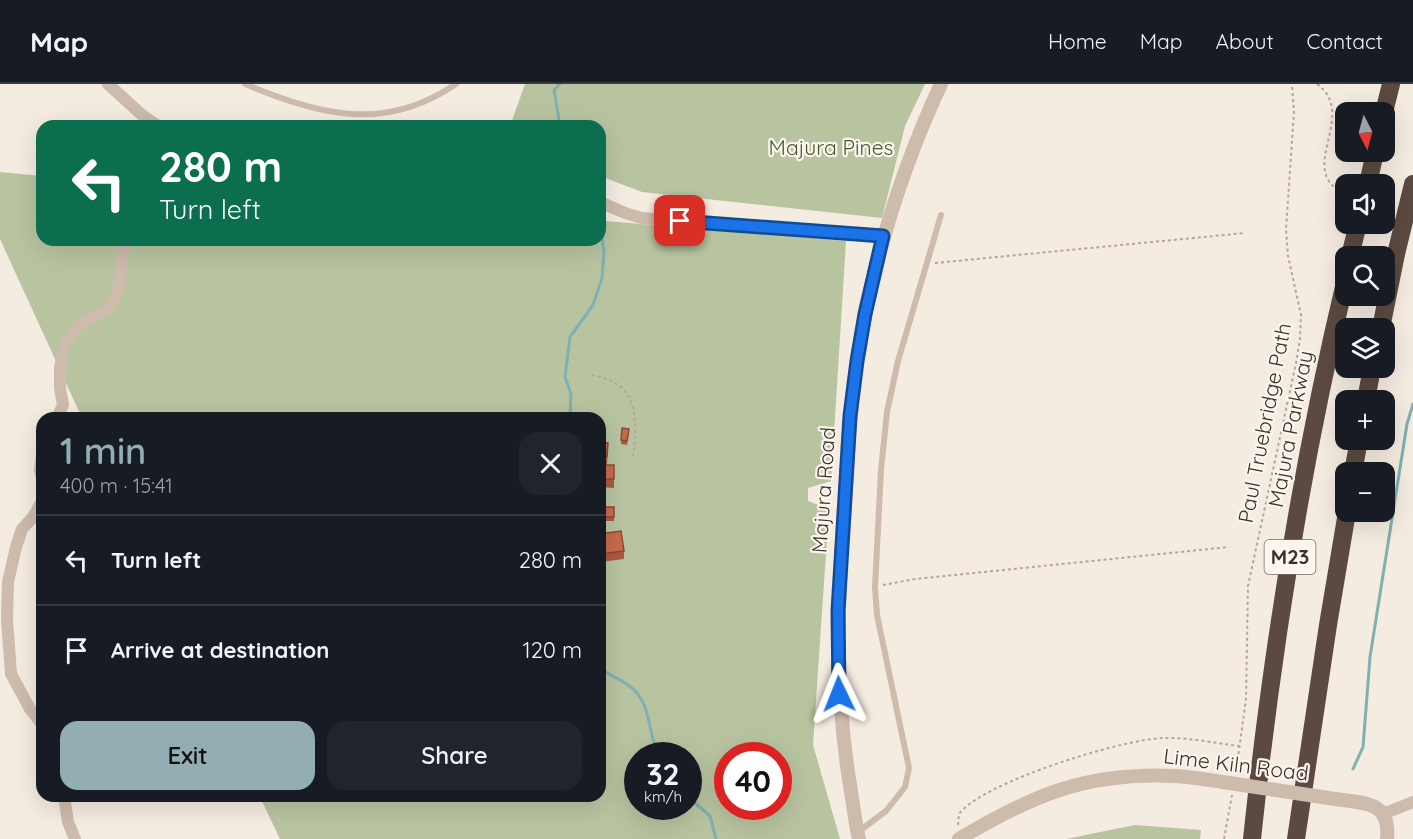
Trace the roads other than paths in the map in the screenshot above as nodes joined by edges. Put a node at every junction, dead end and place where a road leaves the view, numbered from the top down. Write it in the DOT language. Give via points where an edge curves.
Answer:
graph roads {
  1 [pos="108,84"];
  2 [pos="245,84"];
  3 [pos="456,84"];
  4 [pos="941,84"];
  5 [pos="1391,84"];
  6 [pos="257,86"];
  7 [pos="1386,102"];
  8 [pos="150,120"];
  9 [pos="1413,184"];
  10 [pos="606,205"];
  11 [pos="941,214"];
  12 [pos="883,236"];
  13 [pos="124,246"];
  14 [pos="1339,306"];
  15 [pos="1383,318"];
  16 [pos="60,412"];
  17 [pos="36,512"];
  18 [pos="1345,522"];
  19 [pos="36,716"];
  20 [pos="65,802"];
  21 [pos="1413,802"];
  22 [pos="1383,814"];
  23 [pos="858,835"];
  24 [pos="961,838"];
  25 [pos="75,839"];
  26 [pos="1252,839"];
  27 [pos="1296,839"];
  28 [pos="1387,839"];
  1 -- 8 [label="street"];
  2 -- 6 [label="lane"];
  3 -- 6 [label="lane" via="407,109 381,115 319,109"];
  4 -- 12 [label="street, Majura Road" via="921,126"];
  5 -- 7 [label="highway"];
  9 -- 15 [label="highway, bridge"];
  10 -- 12 [label="street" via="649,219"];
  11 -- 23 [label="lane" via="898,361 887,412 881,470 877,615 909,768 905,787 886,811"];
  12 -- 23 [label="street, Majura Road" via="853,388 838,611 841,721"];
  13 -- 16 [label="street" via="118,291 109,308 80,325 65,343 60,368 63,405"];
  14 -- 26 [label="highway, Majura Parkway / M23" via="1286,578"];
  17 -- 19 [label="street" via="22,529 16,547 8,582 7,619 12,674"];
  18 -- 27 [label="highway, M23"];
  20 -- 25 [label="street"];
  21 -- 22 [label="street"];
  22 -- 24 [label="street, Lime Kiln Road, bridge" via="1373,806 1335,799 1146,775 1057,789"];
  22 -- 28 [label="street" via="1388,824"];
}
